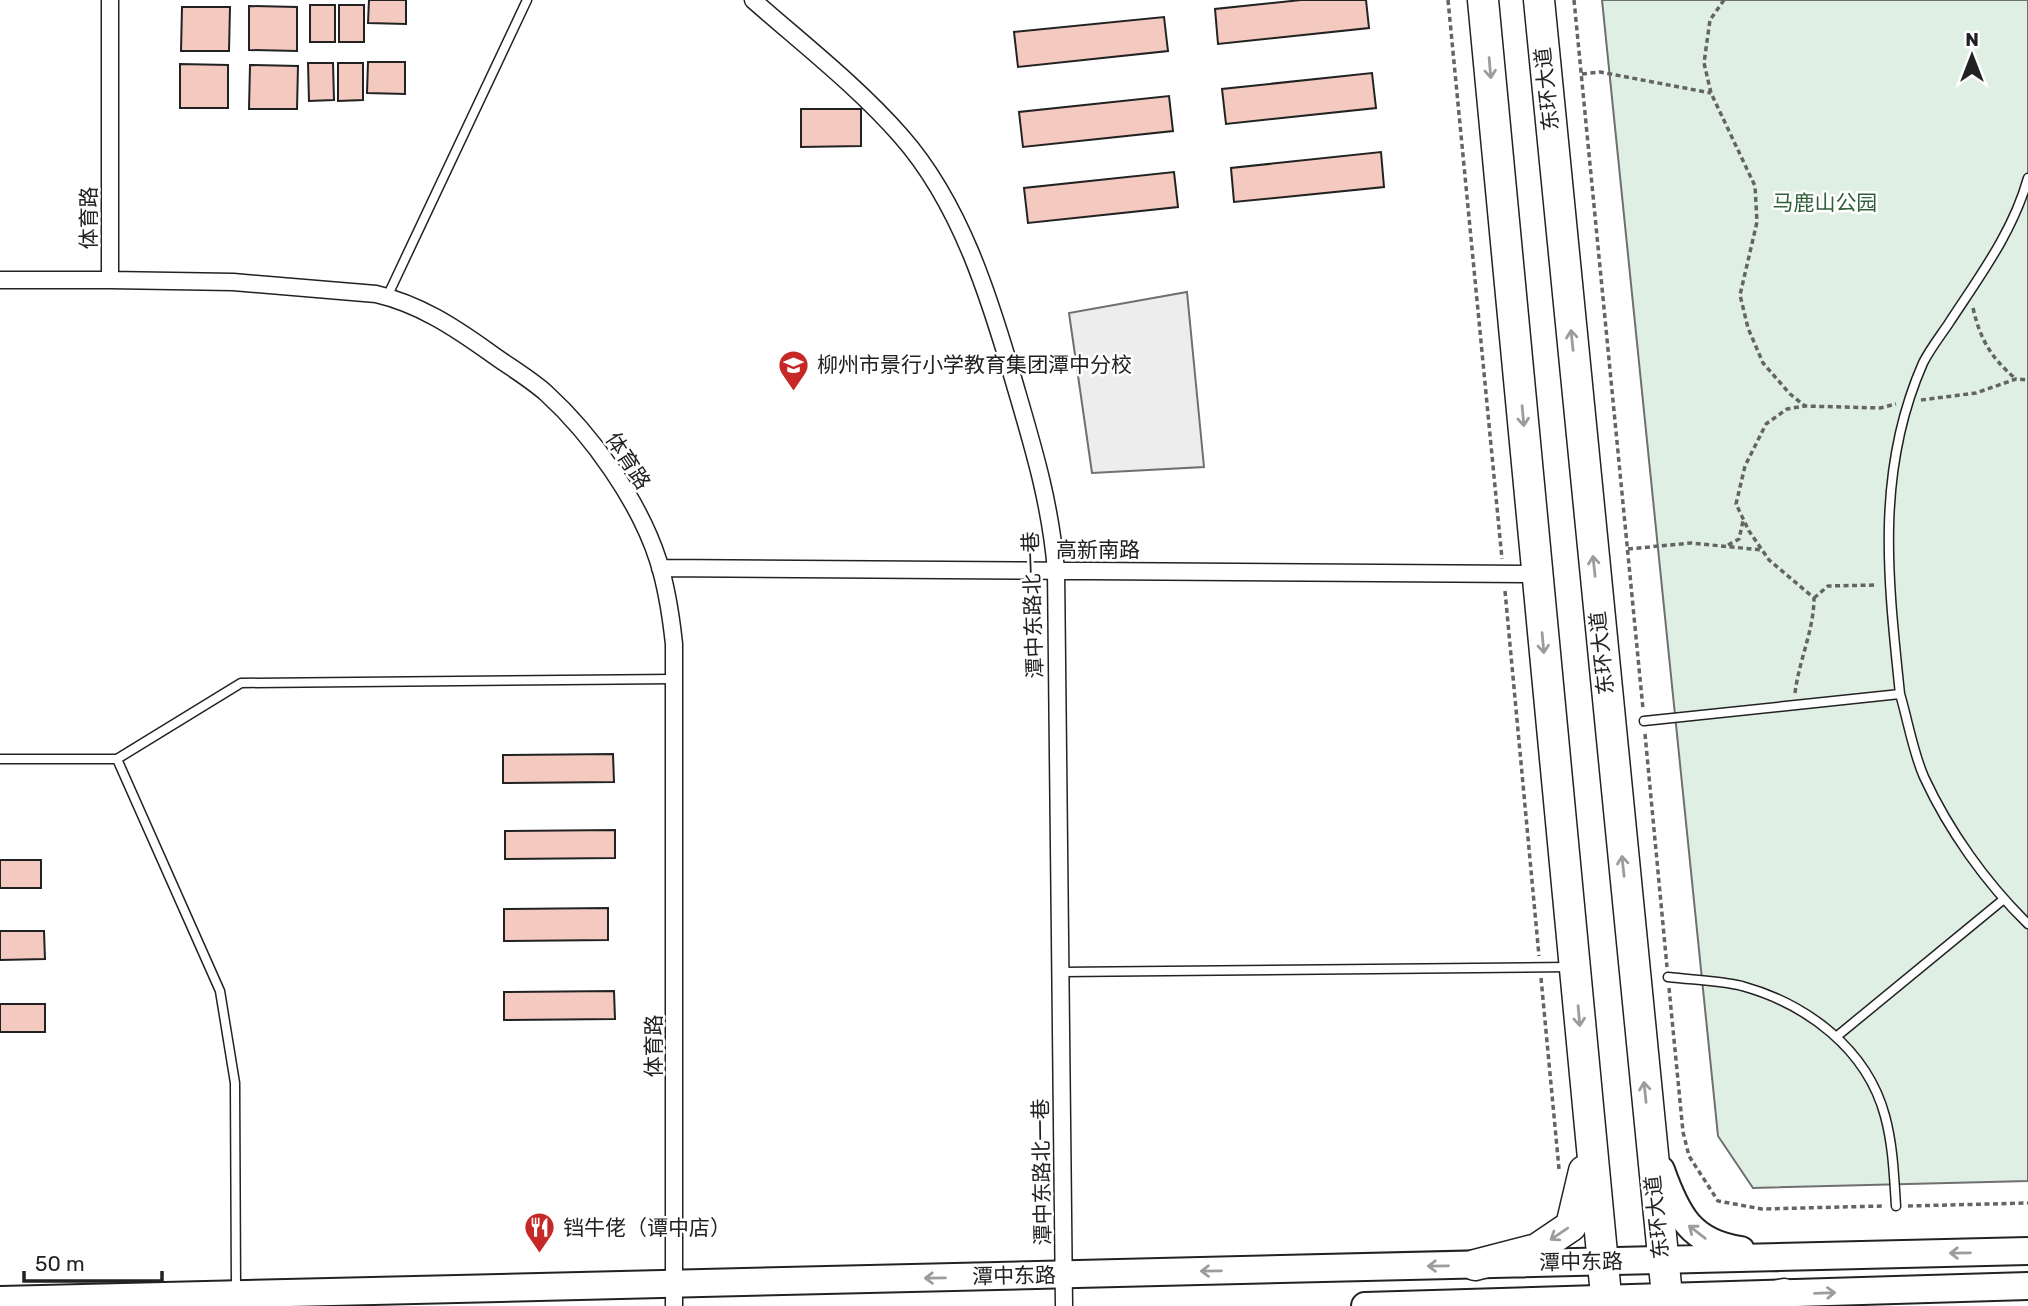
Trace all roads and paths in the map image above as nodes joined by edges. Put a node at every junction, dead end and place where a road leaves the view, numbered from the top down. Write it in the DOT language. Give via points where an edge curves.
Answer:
graph roads {
  1 [pos="110,0"];
  2 [pos="527,0"];
  3 [pos="753,0"];
  4 [pos="1448,0"];
  5 [pos="1483,0"];
  6 [pos="1539,0"];
  7 [pos="1724,0"];
  8 [pos="1581,74"];
  9 [pos="1712,93"];
  10 [pos="2028,178"];
  11 [pos="0,280"];
  12 [pos="110,280"];
  13 [pos="1970,292"];
  14 [pos="387,296"];
  15 [pos="2016,379"];
  16 [pos="2028,380"];
  17 [pos="1911,401"];
  18 [pos="1805,406"];
  19 [pos="1743,519"];
  20 [pos="1727,546"];
  21 [pos="1628,550"];
  22 [pos="1762,550"];
  23 [pos="660,568"];
  24 [pos="1056,570"];
  25 [pos="1503,573"];
  26 [pos="1536,574"];
  27 [pos="1890,584"];
  28 [pos="1814,598"];
  29 [pos="674,679"];
  30 [pos="1900,694"];
  31 [pos="1793,705"];
  32 [pos="1644,721"];
  33 [pos="0,759"];
  34 [pos="117,759"];
  35 [pos="2004,899"];
  36 [pos="2028,923"];
  37 [pos="1540,967"];
  38 [pos="1574,967"];
  39 [pos="1061,972"];
  40 [pos="1668,977"];
  41 [pos="1836,1037"];
  42 [pos="1589,1126"];
  43 [pos="1649,1133"];
  44 [pos="1560,1181"];
  45 [pos="1896,1206"];
  46 [pos="2028,1251"];
  47 [pos="1785,1257"];
  48 [pos="1661,1260"];
  49 [pos="1602,1262"];
  50 [pos="1475,1265"];
  51 [pos="1064,1274"];
  52 [pos="2028,1286"];
  53 [pos="236,1294"];
  54 [pos="1784,1294"];
  55 [pos="674,1295"];
  56 [pos="0,1300"];
  57 [pos="1667,1302"];
  58 [pos="1607,1303"];
  59 [pos="1490,1305"];
  60 [pos="1064,1306"];
  61 [pos="1365,1306"];
  62 [pos="1735,1306"];
  1 -- 12 [label="street, 体育路"];
  2 -- 14 [label="lane"];
  3 -- 24 [label="street, 潭中东路北一巷" via="838,73 902,137 945,201 989,298 1045,484"];
  4 -- 25 [label="path"];
  5 -- 26 [label="highway, one-way"];
  43 -- 6 [label="highway, 东环大道, one-way"];
  7 -- 9 [label="path" via="1710,20 1704,64"];
  8 -- 9 [label="path" via="1600,72"];
  9 -- 18 [label="path" via="1755,186 1757,222 1740,295 1748,328 1763,363"];
  10 -- 13 [label="lane" via="1997,251"];
  11 -- 12 [label="street"];
  12 -- 14 [label="street, 体育路" via="233,282"];
  13 -- 15 [label="path" via="1979,336 1994,361"];
  13 -- 17 [label="lane" via="1924,362"];
  14 -- 23 [label="street, 体育路" via="447,322 544,391 578,424 639,517"];
  15 -- 16 [label="path"];
  15 -- 17 [label="path" via="1976,393"];
  17 -- 18 [label="path" via="1880,408"];
  17 -- 27 [label="lane" via="1888,500"];
  18 -- 19 [label="path" via="1787,409 1766,424 1745,466 1735,503"];
  19 -- 20 [label="path" via="1740,539"];
  19 -- 22 [label="path"];
  20 -- 21 [label="path" via="1691,543"];
  20 -- 22 [label="path"];
  22 -- 28 [label="path"];
  23 -- 24 [label="street, 高新南路"];
  23 -- 29 [label="street, 体育路" via="669,599"];
  24 -- 25 [label="street, 高新南路"];
  24 -- 39 [label="street, 潭中东路北一巷"];
  25 -- 26 [label="street, 高新南路"];
  25 -- 37 [label="path"];
  26 -- 38 [label="highway, one-way"];
  27 -- 28 [label="path" via="1828,586"];
  27 -- 30 [label="lane"];
  28 -- 31 [label="path" via="1814,619 1799,665"];
  29 -- 34 [label="lane" via="241,683"];
  29 -- 55 [label="street, 体育路"];
  30 -- 31 [label="lane"];
  30 -- 35 [label="lane" via="1924,776 1965,850"];
  31 -- 32 [label="lane"];
  33 -- 34 [label="lane"];
  34 -- 53 [label="lane" via="220,991 235,1083"];
  35 -- 36 [label="lane"];
  35 -- 41 [label="lane"];
  37 -- 38 [label="lane"];
  37 -- 39 [label="lane"];
  37 -- 44 [label="path"];
  38 -- 42 [label="highway, one-way"];
  39 -- 51 [label="street, 潭中东路北一巷"];
  40 -- 41 [label="lane" via="1740,986 1785,1002"];
  41 -- 45 [label="lane" via="1874,1083 1886,1117"];
  42 -- 49 [label="highway"];
  42 -- 50 [label="highway, one-way" via="1583,1188 1571,1226 1537,1249"];
  47 -- 43 [label="main road, one-way" via="1724,1248 1694,1233 1673,1206"];
  43 -- 48 [label="highway, 东环大道"];
  46 -- 47 [label="main road, 潭中东路, one-way"];
  47 -- 48 [label="main road, 潭中东路"];
  48 -- 49 [label="main road, 潭中东路"];
  48 -- 57 [label="highway, 东环大道"];
  49 -- 50 [label="main road, 潭中东路"];
  49 -- 58 [label="highway"];
  50 -- 51 [label="main road, 潭中东路, one-way"];
  51 -- 55 [label="main road, 潭中东路, one-way"];
  51 -- 60 [label="street, 潭中东路北一巷"];
  54 -- 52 [label="main road, 潭中东路, one-way"];
  53 -- 55 [label="main road, 潭中东路"];
  53 -- 56 [label="main road, 潭中东路"];
  54 -- 57 [label="main road, 潭中东路"];
  54 -- 62 [label="highway"];
  57 -- 58 [label="main road, 潭中东路"];
  58 -- 59 [label="main road, 潭中东路"];
  59 -- 61 [label="main road, 潭中东路"];
}
